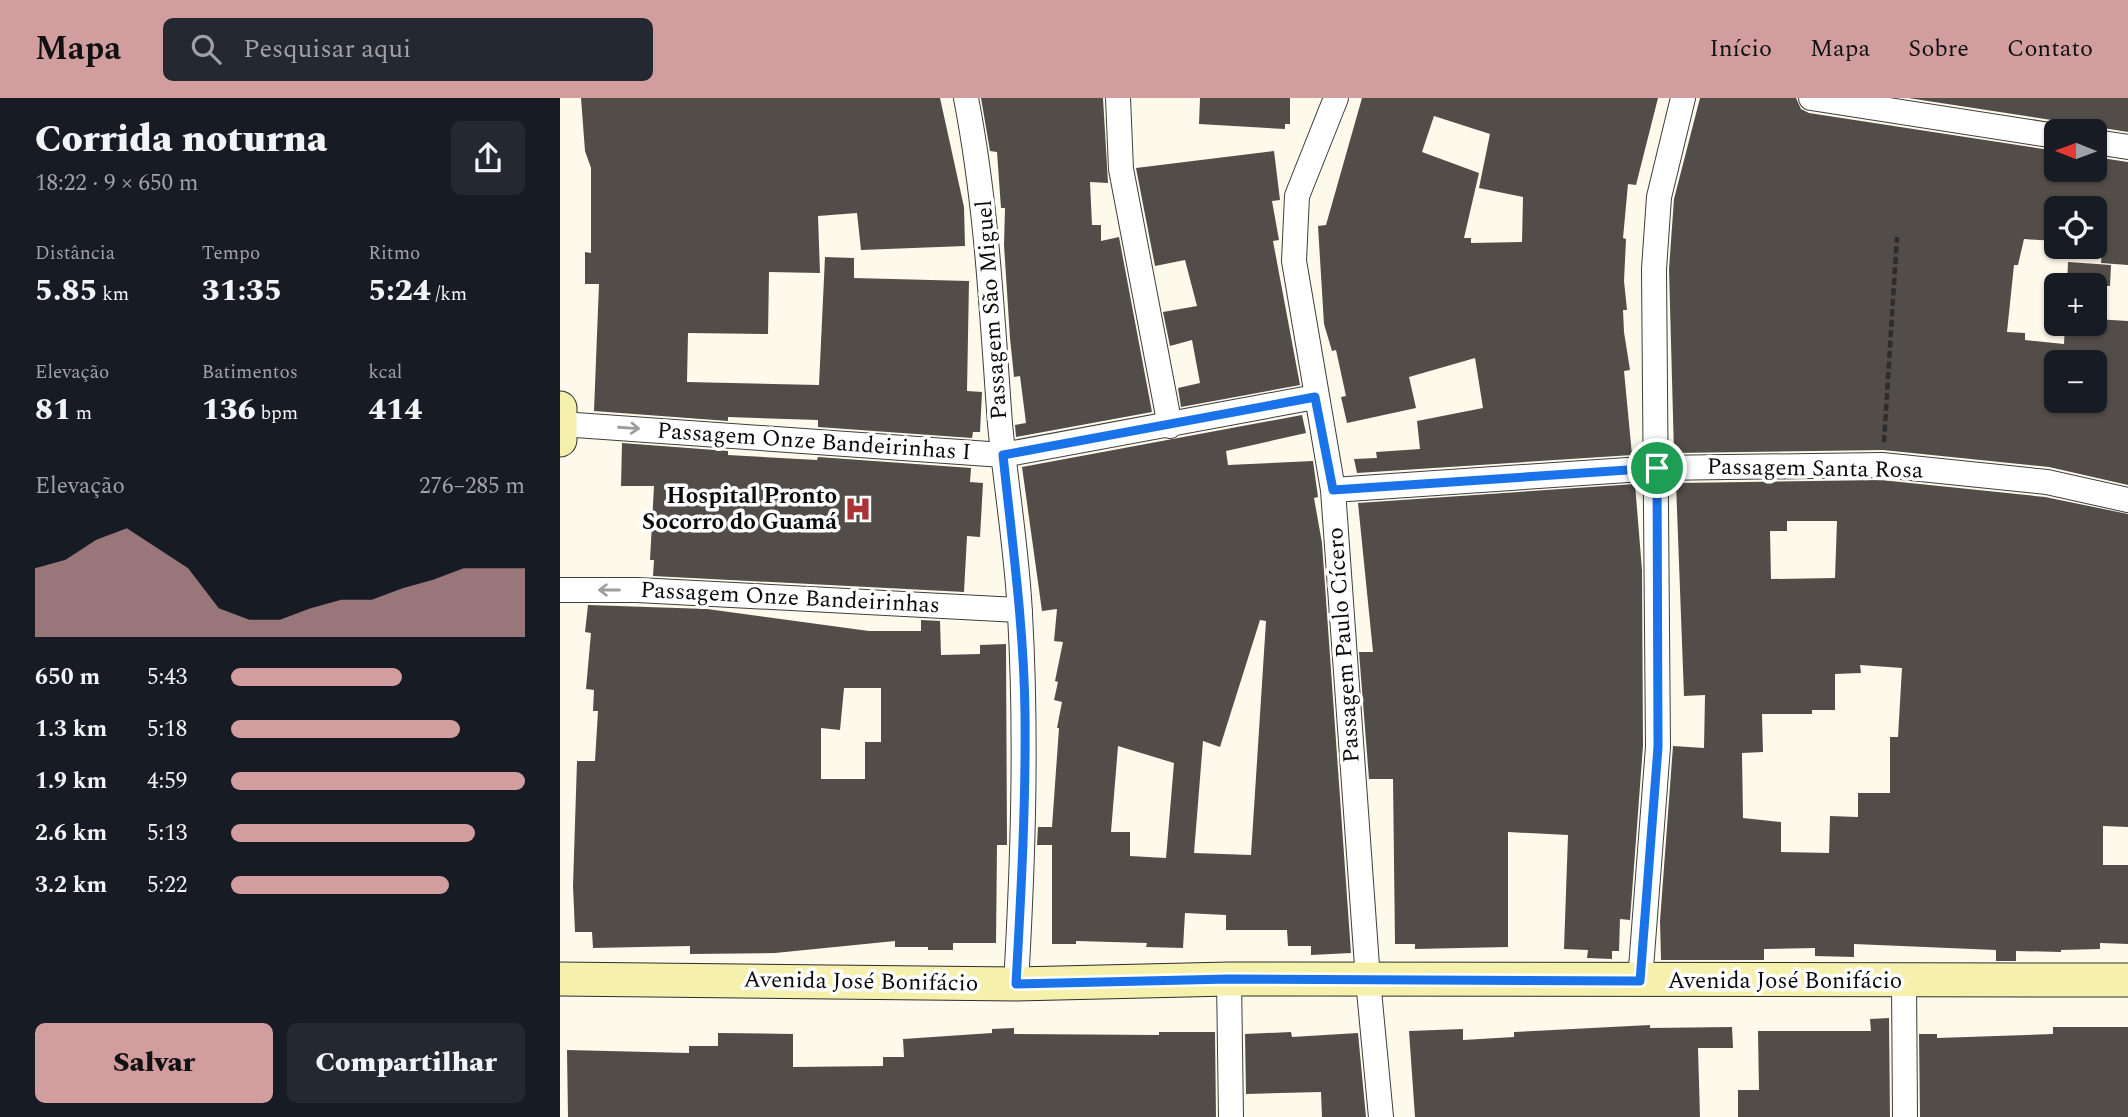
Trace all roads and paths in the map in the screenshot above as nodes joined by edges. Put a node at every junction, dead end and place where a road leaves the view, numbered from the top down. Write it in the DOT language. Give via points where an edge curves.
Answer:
graph roads {
  1 [pos="966,98"];
  2 [pos="1118,98"];
  3 [pos="1336,98"];
  4 [pos="1683,98"];
  5 [pos="1811,98"];
  6 [pos="1874,104"];
  7 [pos="2044,134"];
  8 [pos="2107,144"];
  9 [pos="2128,147"];
  10 [pos="1897,237"];
  11 [pos="1315,397"];
  12 [pos="560,408"];
  13 [pos="561,424"];
  14 [pos="1170,426"];
  15 [pos="560,440"];
  16 [pos="1003,455"];
  17 [pos="1882,465"];
  18 [pos="1657,468"];
  19 [pos="1333,490"];
  20 [pos="2128,500"];
  21 [pos="560,590"];
  22 [pos="1020,610"];
  23 [pos="560,979"];
  24 [pos="1229,979"];
  25 [pos="1368,980"];
  26 [pos="2128,980"];
  27 [pos="1640,981"];
  28 [pos="1904,981"];
  29 [pos="1016,984"];
  30 [pos="1231,1117"];
  31 [pos="1381,1117"];
  32 [pos="1905,1117"];
  1 -- 16 [label="street, Passagem São Miguel" via="983,194"];
  2 -- 14 [label="street" via="1121,170"];
  3 -- 11 [label="street, Passagem Paulo Cícero" via="1297,196 1294,225 1294,261"];
  4 -- 18 [label="street" via="1659,197 1656,231"];
  5 -- 6 [label="street"];
  6 -- 7 [label="street"];
  8 -- 9 [label="street"];
  10 -- 17 [label="path"];
  11 -- 14 [label="street, Passagem Onze Bandeirinhas I"];
  11 -- 19 [label="street, Passagem Paulo Cícero"];
  12 -- 13 [label="main road"];
  13 -- 15 [label="main road"];
  13 -- 16 [label="street, Passagem Onze Bandeirinhas I, one-way"];
  14 -- 16 [label="street, Passagem Onze Bandeirinhas I"];
  16 -- 22 [label="street, Passagem São Miguel"];
  17 -- 18 [label="street, Passagem Santa Rosa"];
  17 -- 20 [label="street, Passagem Santa Rosa" via="2047,482"];
  18 -- 19 [label="street, Passagem Santa Rosa"];
  18 -- 27 [label="street" via="1658,747"];
  19 -- 25 [label="street, Passagem Paulo Cícero"];
  22 -- 21 [label="street, Passagem Onze Bandeirinhas, one-way"];
  22 -- 29 [label="street, Passagem São Miguel" via="1025,713"];
  23 -- 29 [label="main road, Avenida José Bonifácio"];
  24 -- 25 [label="main road, Avenida José Bonifácio"];
  24 -- 29 [label="main road, Avenida José Bonifácio"];
  24 -- 30 [label="street"];
  25 -- 27 [label="main road, Avenida José Bonifácio"];
  25 -- 31 [label="street, Passagem Paulo Cícero"];
  26 -- 28 [label="main road, Avenida José Bonifácio"];
  27 -- 28 [label="main road, Avenida José Bonifácio"];
  28 -- 32 [label="street"];
}
